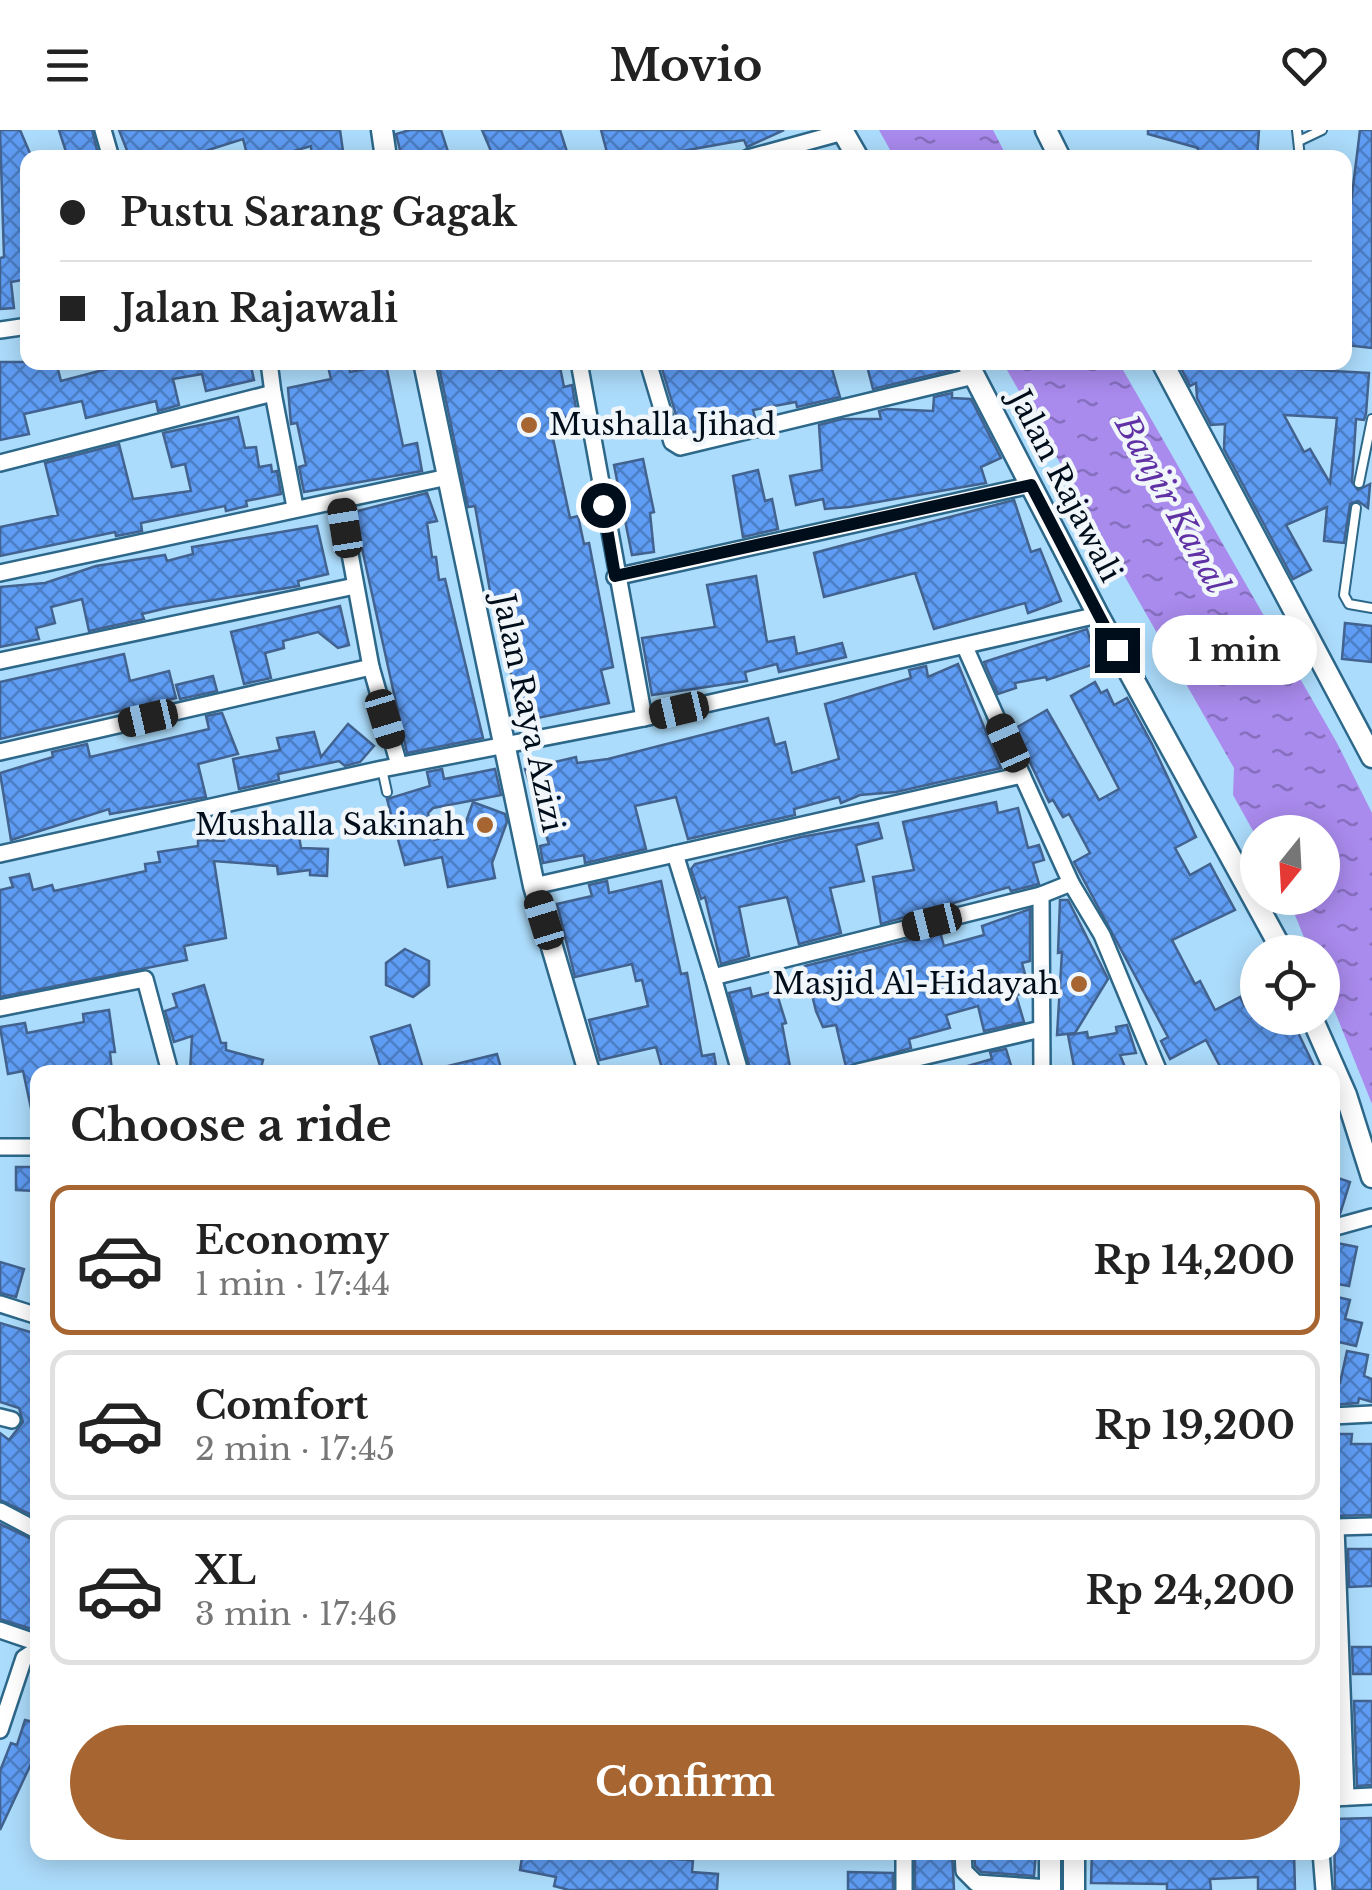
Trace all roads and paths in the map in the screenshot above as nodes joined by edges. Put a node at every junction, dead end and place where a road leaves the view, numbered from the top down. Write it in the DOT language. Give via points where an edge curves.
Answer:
graph roads {
  1 [pos="1297,130"];
  2 [pos="1322,130"];
  3 [pos="843,131"];
  4 [pos="1299,141"];
  5 [pos="776,150"];
  6 [pos="1300,150"];
  7 [pos="270,370"];
  8 [pos="426,370"];
  9 [pos="580,370"];
  10 [pos="650,370"];
  11 [pos="967,370"];
  12 [pos="972,370"];
  13 [pos="1166,370"];
  14 [pos="273,394"];
  15 [pos="1372,420"];
  16 [pos="0,463"];
  17 [pos="448,477"];
  18 [pos="1359,483"];
  19 [pos="1031,485"];
  20 [pos="340,500"];
  21 [pos="295,507"];
  22 [pos="1356,508"];
  23 [pos="0,573"];
  24 [pos="615,576"];
  25 [pos="354,586"];
  26 [pos="1372,608"];
  27 [pos="1098,615"];
  28 [pos="964,647"];
  29 [pos="0,661"];
  30 [pos="371,667"];
  31 [pos="644,718"];
  32 [pos="1364,728"];
  33 [pos="504,745"];
  34 [pos="0,752"];
  35 [pos="1372,757"];
  36 [pos="399,765"];
  37 [pos="382,769"];
  38 [pos="1022,775"];
  39 [pos="387,792"];
  40 [pos="0,854"];
  41 [pos="675,854"];
  42 [pos="1072,883"];
  43 [pos="534,886"];
  44 [pos="1041,895"];
  45 [pos="1274,935"];
  46 [pos="714,977"];
  47 [pos="0,1008"];
  48 [pos="1040,1029"];
  49 [pos="1320,1035"];
  50 [pos="168,1065"];
  51 [pos="587,1065"];
  52 [pos="738,1065"];
  53 [pos="888,1065"];
  54 [pos="1042,1065"];
  55 [pos="1156,1065"];
  56 [pos="1333,1065"];
  57 [pos="1340,1081"];
  58 [pos="0,1147"];
  59 [pos="30,1147"];
  60 [pos="1372,1177"];
  61 [pos="1372,1216"];
  62 [pos="1340,1226"];
  63 [pos="0,1304"];
  64 [pos="30,1313"];
  65 [pos="1372,1414"];
  66 [pos="1340,1416"];
  67 [pos="0,1512"];
  68 [pos="1372,1526"];
  69 [pos="30,1527"];
  70 [pos="1340,1528"];
  71 [pos="0,1630"];
  72 [pos="30,1643"];
  73 [pos="30,1653"];
  74 [pos="0,1730"];
  75 [pos="1372,1796"];
  76 [pos="1340,1798"];
  77 [pos="904,1860"];
  78 [pos="963,1860"];
  79 [pos="1050,1860"];
  80 [pos="1074,1860"];
  81 [pos="1322,1860"];
  82 [pos="1050,1889"];
  83 [pos="904,1890"];
  84 [pos="1074,1890"];
  85 [pos="1324,1890"];
  1 -- 4 [label="lane"];
  2 -- 4 [label="lane"];
  3 -- 5 [label="street"];
  4 -- 6 [label="lane"];
  7 -- 14 [label="street"];
  8 -- 17 [label="street, Jalan Raya Azizi"];
  9 -- 24 [label="street"];
  10 -- 11 [label="street" via="672,442 680,446"];
  12 -- 19 [label="street, Jalan Rajawali"];
  13 -- 32 [label="street"];
  14 -- 16 [label="street"];
  14 -- 21 [label="street"];
  15 -- 18 [label="lane"];
  17 -- 20 [label="street"];
  17 -- 33 [label="street, Jalan Raya Azizi"];
  19 -- 24 [label="street"];
  19 -- 27 [label="street, Jalan Rajawali"];
  20 -- 21 [label="street"];
  20 -- 25 [label="street"];
  21 -- 23 [label="street"];
  22 -- 26 [label="lane" via="1344,596 1349,604"];
  24 -- 31 [label="street"];
  25 -- 29 [label="street"];
  25 -- 30 [label="street"];
  27 -- 28 [label="street"];
  27 -- 45 [label="street, Jalan Rajawali"];
  28 -- 31 [label="street"];
  28 -- 38 [label="street"];
  30 -- 34 [label="street"];
  30 -- 36 [label="street"];
  31 -- 33 [label="street"];
  32 -- 35 [label="street"];
  33 -- 36 [label="street"];
  33 -- 43 [label="street, Jalan Raya Azizi"];
  36 -- 37 [label="street"];
  37 -- 39 [label="lane"];
  37 -- 40 [label="street"];
  38 -- 41 [label="street"];
  38 -- 42 [label="street"];
  41 -- 43 [label="street"];
  41 -- 46 [label="street"];
  42 -- 44 [label="street"];
  42 -- 55 [label="street"];
  43 -- 51 [label="street, Jalan Raya Azizi"];
  44 -- 46 [label="street"];
  44 -- 48 [label="street"];
  46 -- 52 [label="street"];
  47 -- 50 [label="street" via="144,979"];
  48 -- 53 [label="street"];
  48 -- 54 [label="street"];
  49 -- 56 [label="street"];
  57 -- 60 [label="street"];
  58 -- 59 [label="street"];
  61 -- 62 [label="street"];
  63 -- 64 [label="street"];
  65 -- 66 [label="street"];
  67 -- 69 [label="street"];
  68 -- 70 [label="street"];
  71 -- 72 [label="street"];
  73 -- 74 [label="street"];
  75 -- 76 [label="street"];
  77 -- 83 [label="street"];
  78 -- 82 [label="street" via="976,1883"];
  79 -- 82 [label="street"];
  80 -- 84 [label="street"];
  81 -- 85 [label="street"];
}
